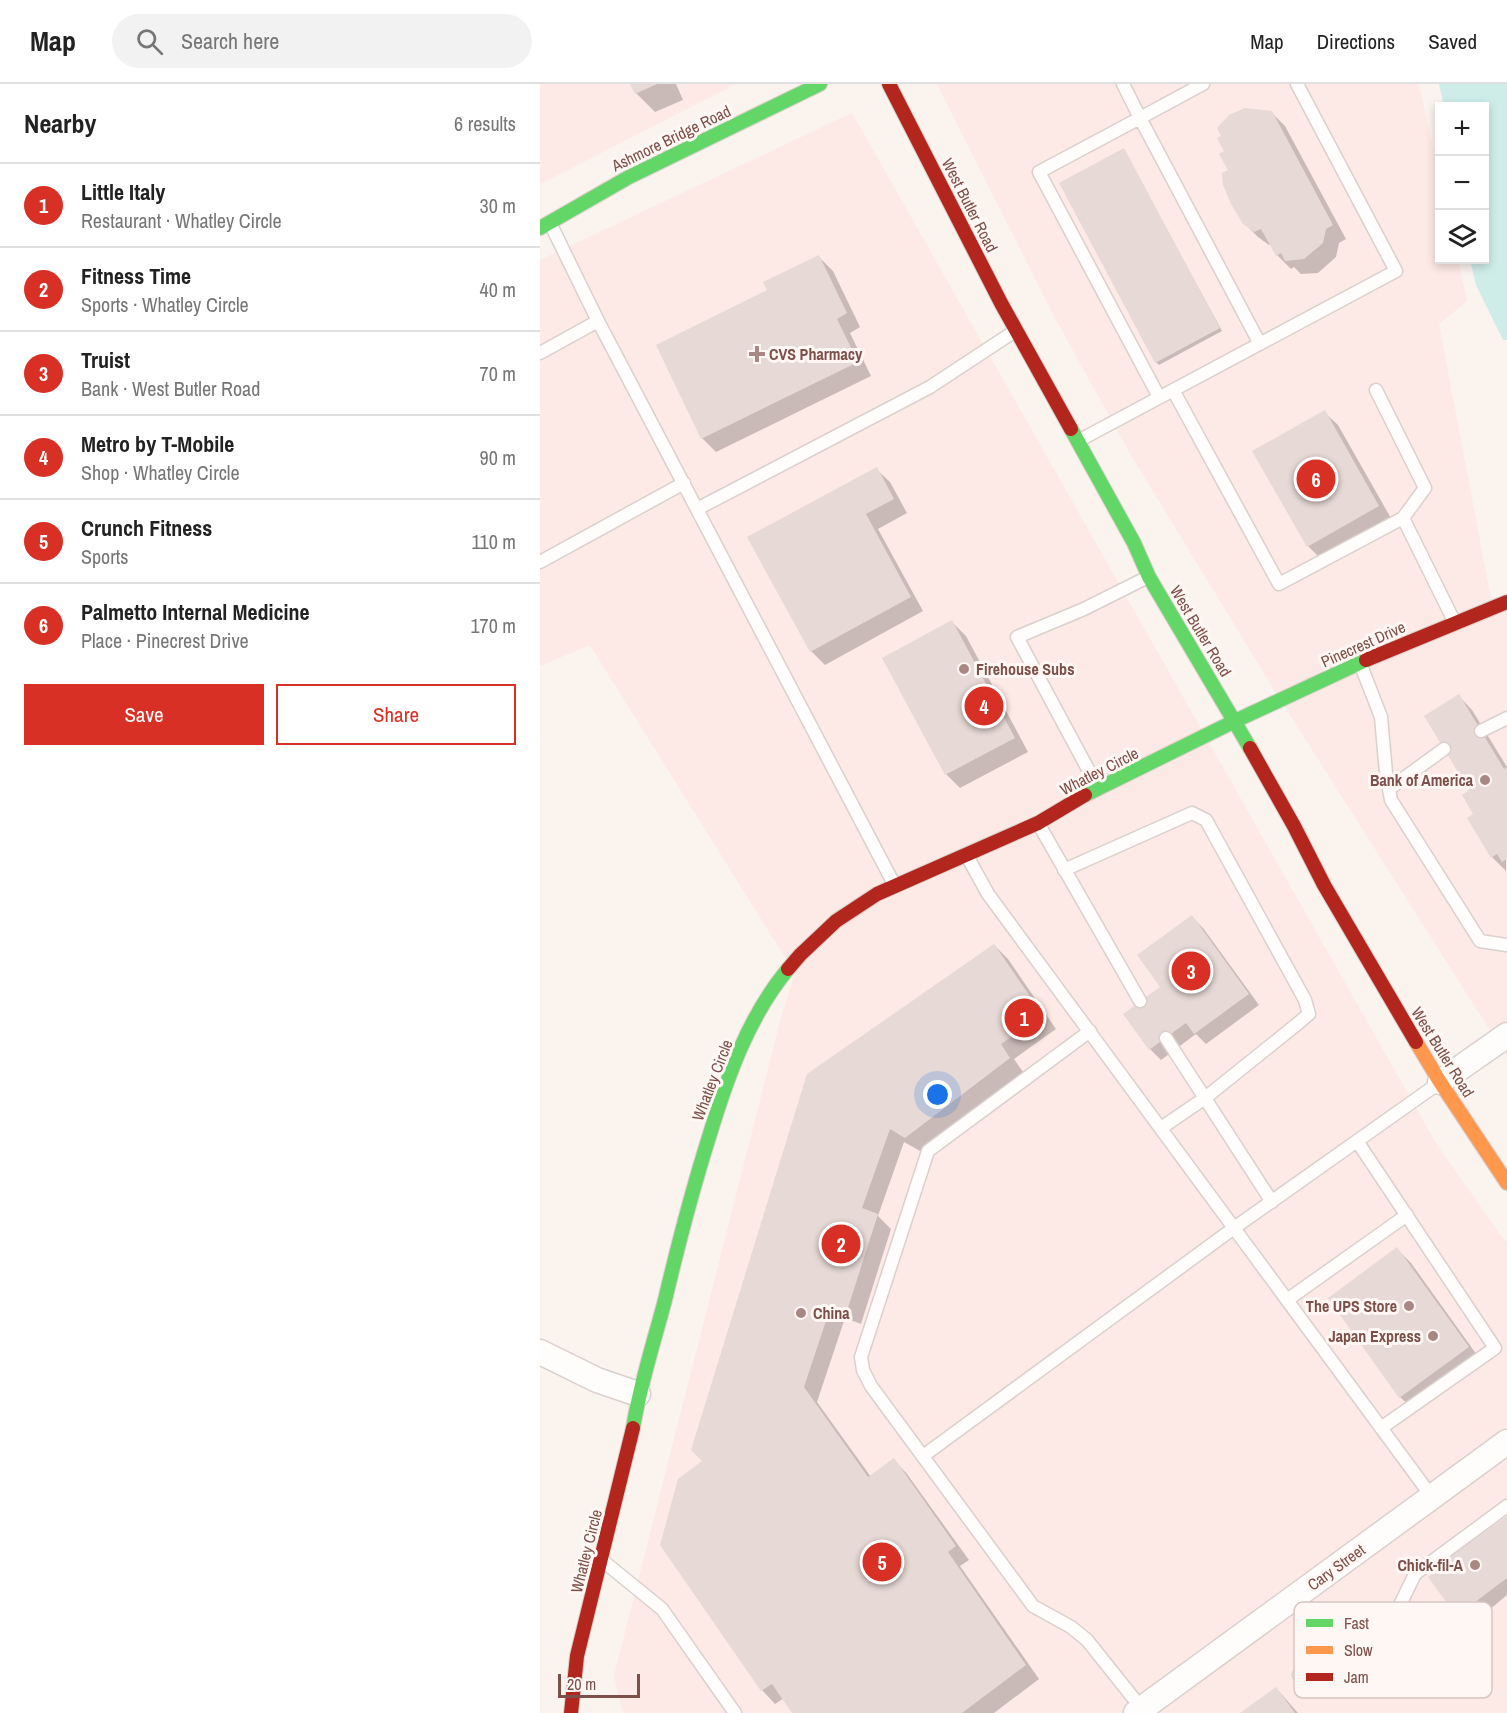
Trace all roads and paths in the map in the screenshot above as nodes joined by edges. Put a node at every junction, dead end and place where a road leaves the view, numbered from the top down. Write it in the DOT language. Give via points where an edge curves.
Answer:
graph roads {
  1 [pos="820,84"];
  2 [pos="889,84"];
  3 [pos="1123,84"];
  4 [pos="1203,84"];
  5 [pos="1297,84"];
  6 [pos="1140,118"];
  7 [pos="545,225"];
  8 [pos="598,321"];
  9 [pos="1016,331"];
  10 [pos="1260,344"];
  11 [pos="540,353"];
  12 [pos="1173,390"];
  13 [pos="1376,390"];
  14 [pos="1159,398"];
  15 [pos="1077,441"];
  16 [pos="684,483"];
  17 [pos="697,509"];
  18 [pos="1403,518"];
  19 [pos="540,562"];
  20 [pos="1149,577"];
  21 [pos="1507,602"];
  22 [pos="1455,623"];
  23 [pos="1360,663"];
  24 [pos="1507,718"];
  25 [pos="1235,721"];
  26 [pos="1481,731"];
  27 [pos="1444,749"];
  28 [pos="1099,788"];
  29 [pos="1389,789"];
  30 [pos="1038,823"];
  31 [pos="966,855"];
  32 [pos="1064,870"];
  33 [pos="895,886"];
  34 [pos="1507,945"];
  35 [pos="1140,1002"];
  36 [pos="1090,1031"];
  37 [pos="1507,1035"];
  38 [pos="1166,1038"];
  39 [pos="1440,1082"];
  40 [pos="1205,1098"];
  41 [pos="1161,1128"];
  42 [pos="1357,1141"];
  43 [pos="1507,1183"];
  44 [pos="1272,1202"];
  45 [pos="1407,1215"];
  46 [pos="1234,1228"];
  47 [pos="1287,1300"];
  48 [pos="540,1352"];
  49 [pos="638,1394"];
  50 [pos="1381,1428"];
  51 [pos="1507,1442"];
  52 [pos="923,1456"];
  53 [pos="1432,1497"];
  54 [pos="1507,1506"];
  55 [pos="601,1560"];
  56 [pos="1401,1602"];
  57 [pos="1139,1711"];
  58 [pos="571,1713"];
  59 [pos="735,1713"];
  1 -- 7 [label="street, Ashmore Bridge Road" via="628,177"];
  2 -- 9 [label="street, West Butler Road"];
  3 -- 6 [label="lane"];
  4 -- 6 [label="lane"];
  5 -- 10 [label="lane" via="1396,271"];
  6 -- 10 [label="lane"];
  6 -- 14 [label="lane" via="1039,172"];
  7 -- 8 [label="lane"];
  8 -- 11 [label="lane"];
  8 -- 16 [label="lane"];
  9 -- 15 [label="street, West Butler Road"];
  9 -- 17 [label="lane" via="930,387"];
  10 -- 12 [label="lane"];
  12 -- 14 [label="lane"];
  12 -- 18 [label="lane" via="1280,584"];
  13 -- 18 [label="lane" via="1425,488"];
  14 -- 15 [label="lane"];
  15 -- 20 [label="street, West Butler Road"];
  16 -- 17 [label="lane"];
  16 -- 19 [label="lane"];
  17 -- 33 [label="lane"];
  18 -- 22 [label="lane"];
  20 -- 25 [label="street, West Butler Road"];
  20 -- 28 [label="lane" via="1017,637"];
  21 -- 22 [label="street, Pinecrest Drive"];
  22 -- 23 [label="street, Pinecrest Drive"];
  23 -- 25 [label="street, Pinecrest Drive"];
  23 -- 29 [label="lane" via="1381,717"];
  24 -- 26 [label="lane"];
  25 -- 28 [label="street, Whatley Circle"];
  25 -- 39 [label="street, West Butler Road" via="1324,885"];
  27 -- 29 [label="lane"];
  28 -- 30 [label="street, Whatley Circle"];
  29 -- 34 [label="lane" via="1391,800 1480,940"];
  30 -- 31 [label="street, Whatley Circle"];
  30 -- 32 [label="lane"];
  31 -- 33 [label="street, Whatley Circle"];
  31 -- 36 [label="lane" via="988,894"];
  32 -- 35 [label="lane"];
  32 -- 40 [label="lane" via="1192,813 1206,820 1305,1000 1309,1014"];
  33 -- 49 [label="street, Whatley Circle" via="836,921 800,955 760,1009 722,1094"];
  36 -- 41 [label="lane"];
  36 -- 52 [label="lane" via="928,1151 861,1357 871,1386"];
  37 -- 39 [label="street"];
  38 -- 40 [label="lane"];
  39 -- 42 [label="lane"];
  39 -- 43 [label="street, West Butler Road"];
  40 -- 41 [label="lane"];
  40 -- 44 [label="lane"];
  41 -- 46 [label="lane"];
  42 -- 44 [label="lane"];
  42 -- 45 [label="lane"];
  44 -- 46 [label="lane"];
  45 -- 47 [label="lane"];
  45 -- 50 [label="lane" via="1496,1348"];
  46 -- 47 [label="lane"];
  46 -- 52 [label="lane"];
  47 -- 50 [label="lane"];
  48 -- 49 [label="street" via="597,1380"];
  49 -- 55 [label="street, Whatley Circle"];
  50 -- 53 [label="lane"];
  51 -- 53 [label="street, Cary Street"];
  52 -- 57 [label="lane" via="1033,1606 1087,1640"];
  53 -- 57 [label="street, Cary Street"];
  54 -- 56 [label="lane" via="1415,1574"];
  55 -- 58 [label="street, Whatley Circle" via="577,1656"];
  55 -- 59 [label="lane" via="662,1609"];
}
